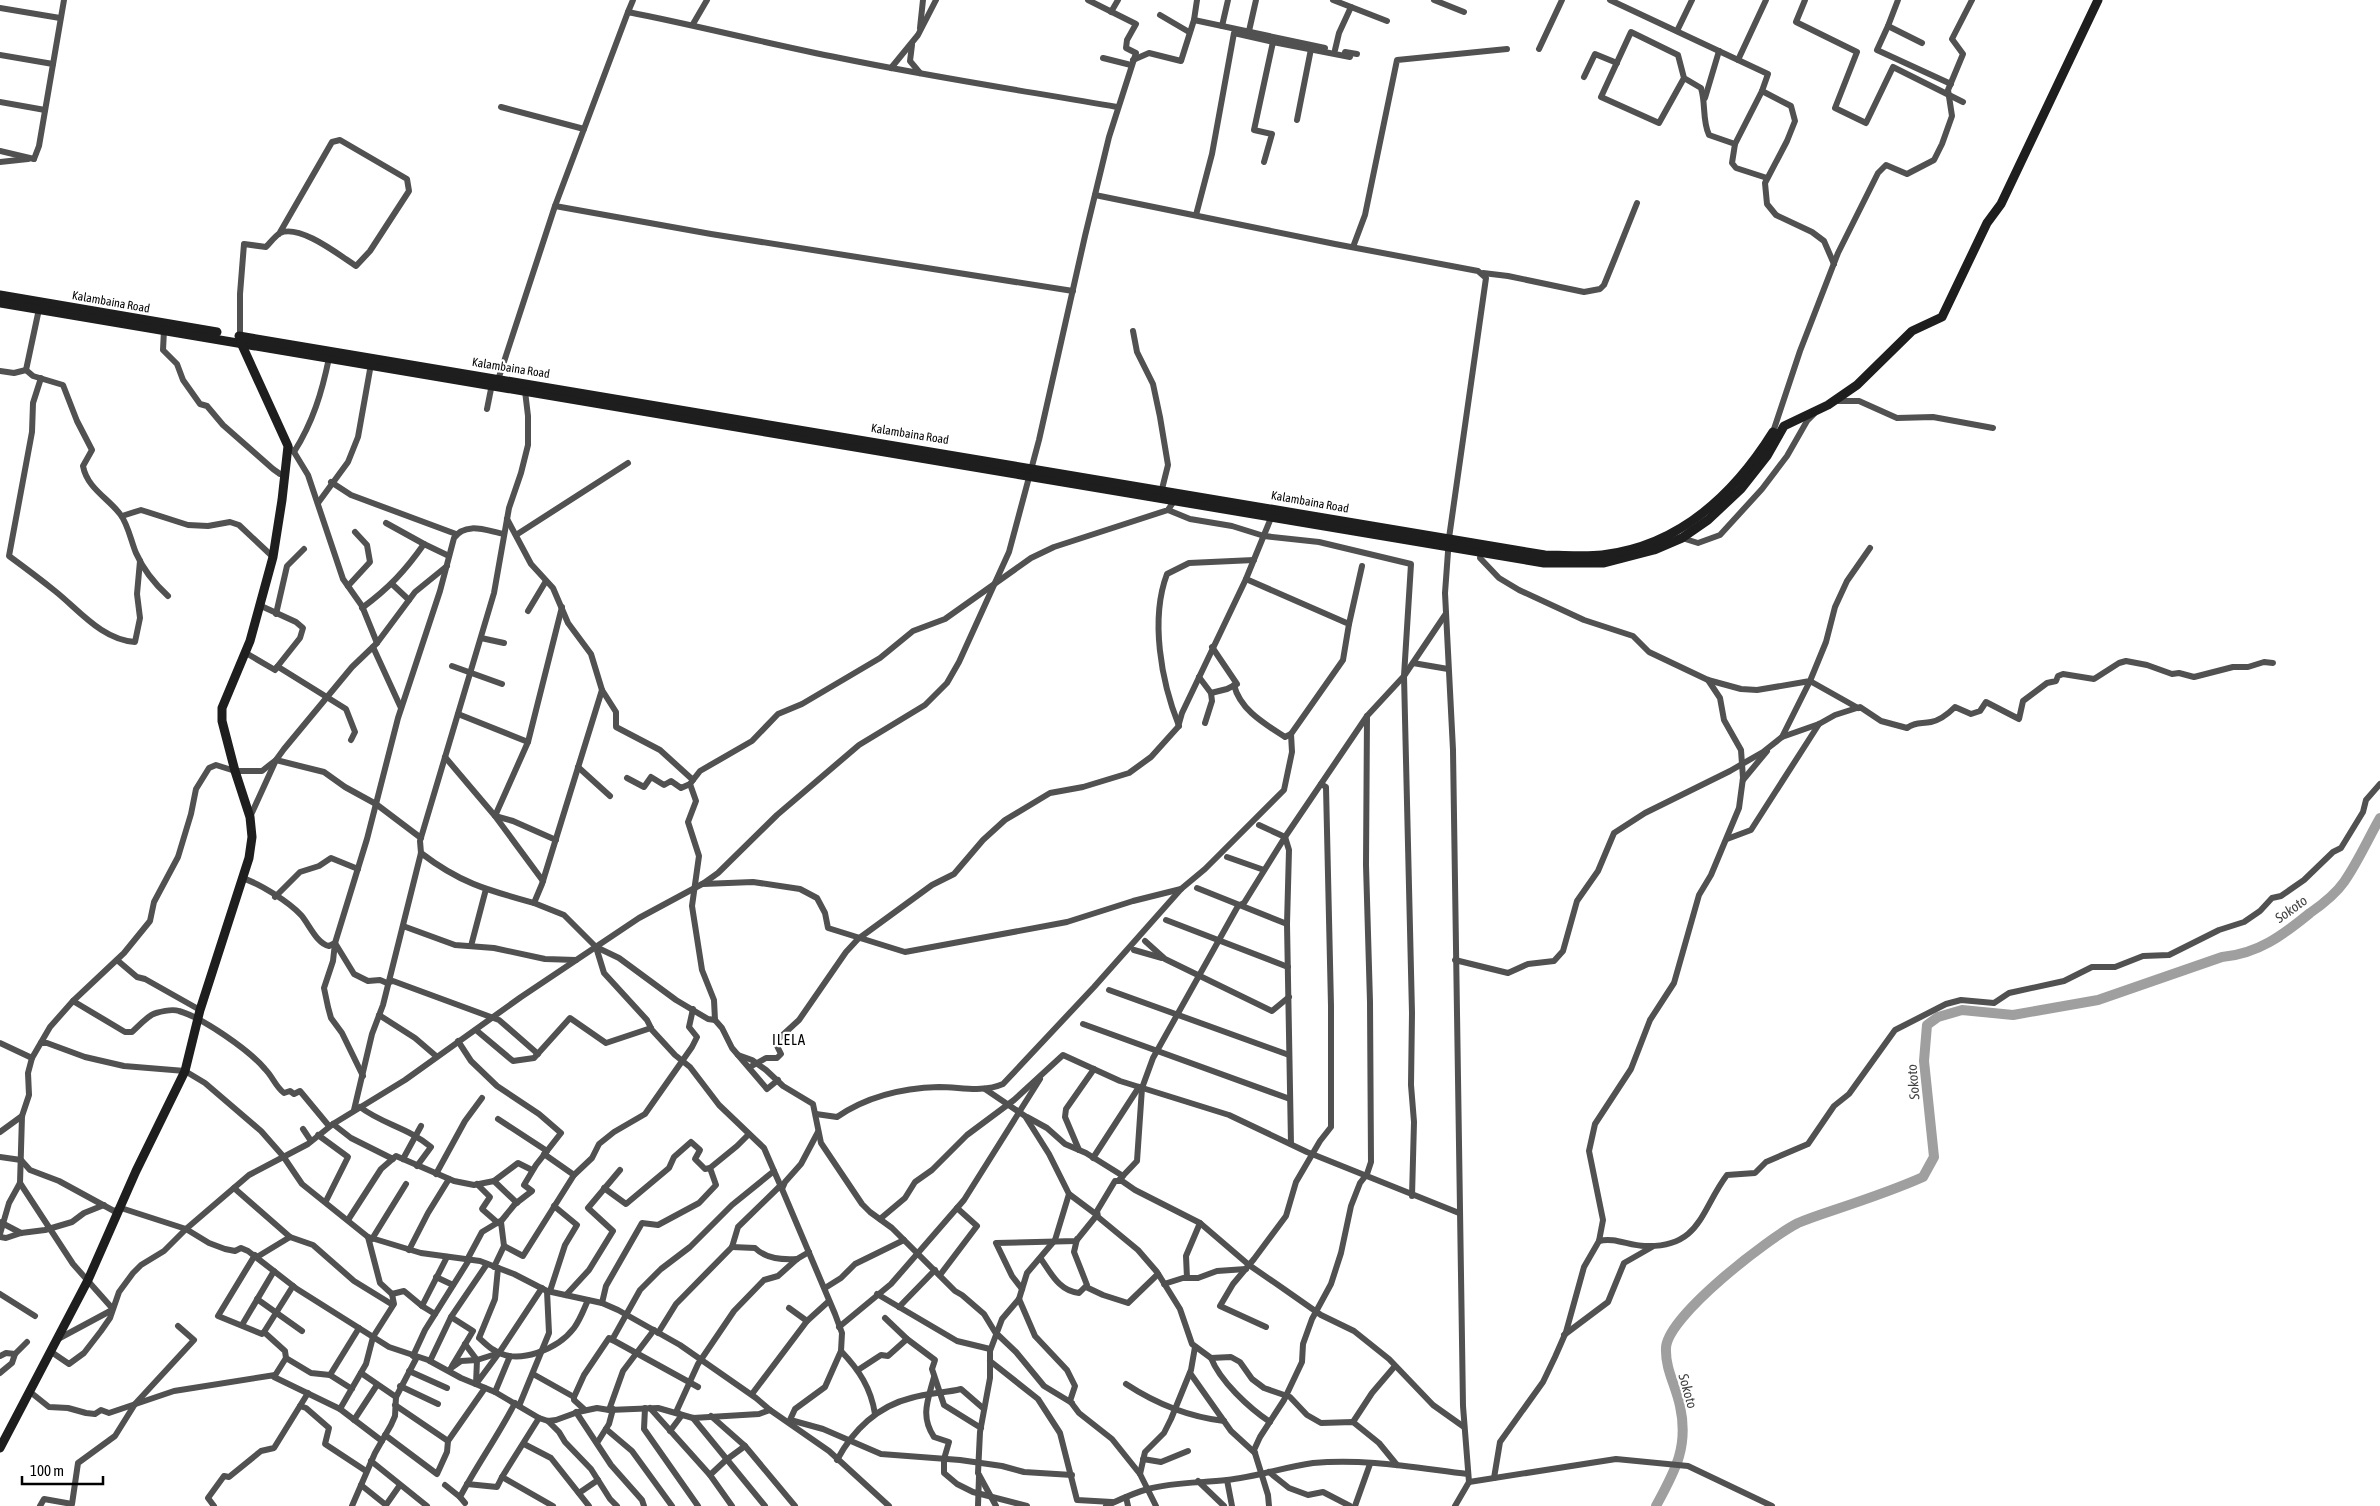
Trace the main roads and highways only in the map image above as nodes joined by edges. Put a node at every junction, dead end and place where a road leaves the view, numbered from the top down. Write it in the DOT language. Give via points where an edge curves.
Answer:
graph roads {
  1 [pos="2098,0"];
  2 [pos="0,295"];
  3 [pos="0,303"];
  4 [pos="241,340"];
  5 [pos="495,383"];
  6 [pos="1776,434"];
  7 [pos="1449,543"];
  8 [pos="1481,548"];
  9 [pos="0,1448"];
  1 -- 6 [label="main road" via="2001,204 1987,223 1942,317 1912,331 1857,385 1834,401 1784,426"];
  2 -- 4 [label="main road, Kalambaina Road"];
  3 -- 4 [label="main road"];
  4 -- 5 [label="main road, Kalambaina Road"];
  4 -- 5 [label="main road" via="330,358"];
  4 -- 9 [label="main road" via="291,449 273,557 246,653 222,708 222,721 250,816 251,847 185,1071 88,1280"];
  5 -- 7 [label="main road, Kalambaina Road" via="1032,467"];
  5 -- 7 [label="main road" via="525,391 1030,478 1271,518"];
  6 -- 8 [label="main road, Kalambaina Road" via="1747,472 1704,514 1678,531 1651,542 1584,556"];
  6 -- 8 [label="main road" via="1762,462 1741,489 1708,520 1682,538 1654,550 1598,563 1544,563"];
  7 -- 8 [label="main road, Kalambaina Road"];
}
